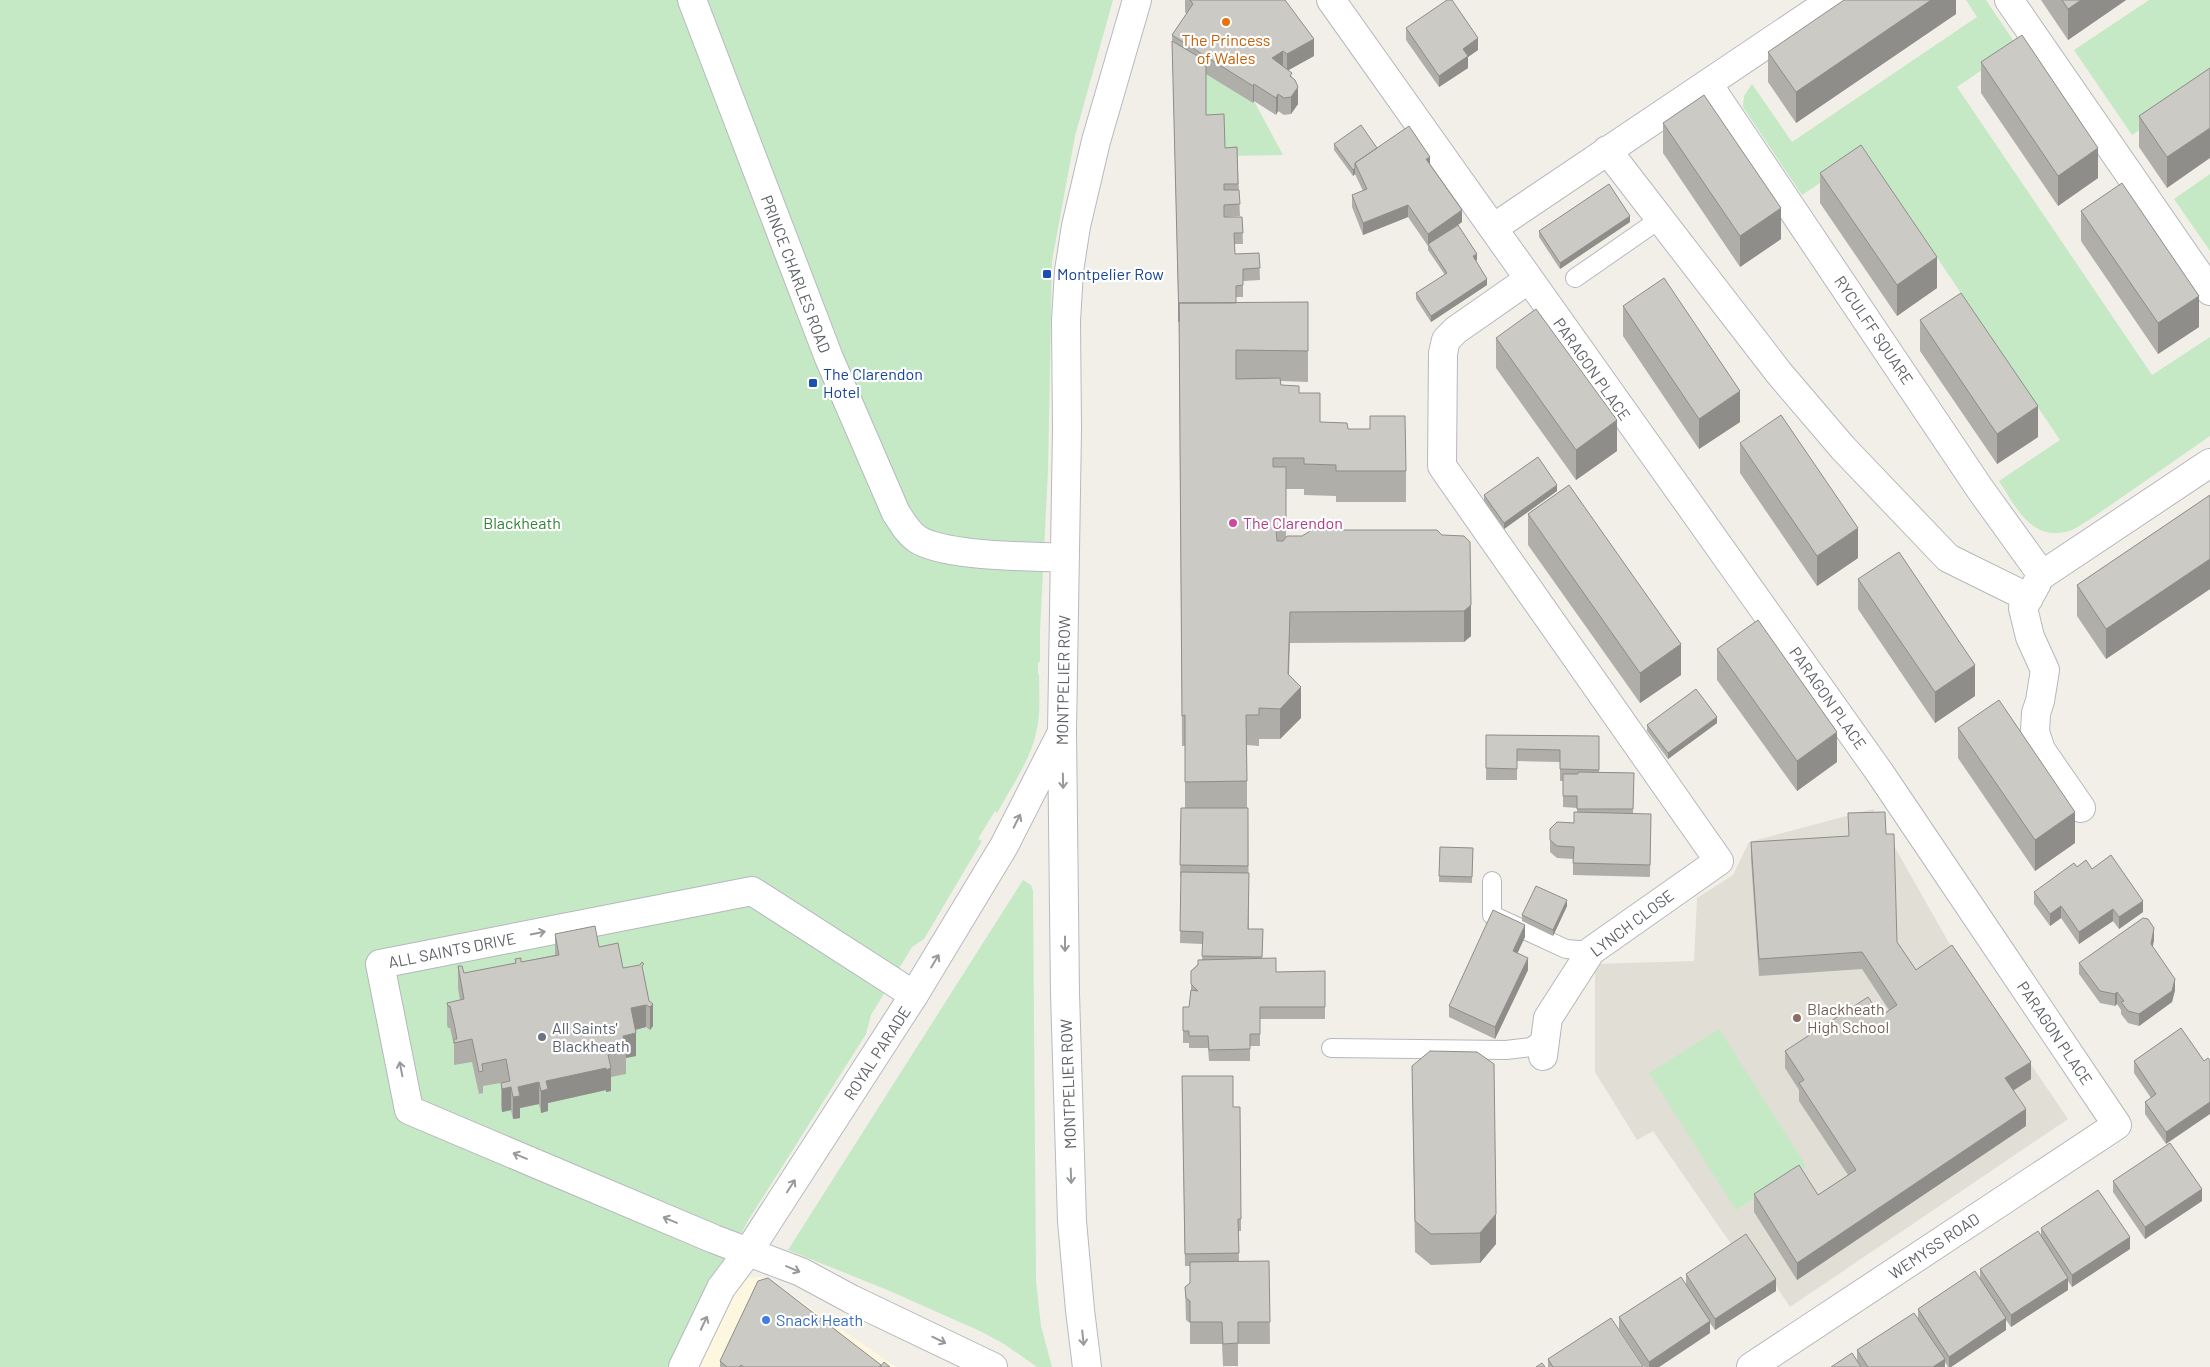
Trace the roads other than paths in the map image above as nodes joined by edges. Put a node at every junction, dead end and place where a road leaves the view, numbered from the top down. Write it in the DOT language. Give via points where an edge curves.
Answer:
graph roads {
  1 [pos="692,0"];
  2 [pos="1137,0"];
  3 [pos="1331,0"];
  4 [pos="1832,0"];
  5 [pos="2009,0"];
  6 [pos="1708,84"];
  7 [pos="1607,150"];
  8 [pos="1660,219"];
  9 [pos="1492,228"];
  10 [pos="1575,278"];
  11 [pos="1528,279"];
  12 [pos="2210,291"];
  13 [pos="2210,462"];
  14 [pos="1065,558"];
  15 [pos="2042,575"];
  16 [pos="2029,598"];
  17 [pos="1062,732"];
  18 [pos="2081,808"];
  19 [pos="1492,881"];
  20 [pos="1590,951"];
  21 [pos="914,996"];
  22 [pos="1544,1046"];
  23 [pos="1331,1048"];
  24 [pos="2116,1125"];
  25 [pos="748,1252"];
  26 [pos="683,1367"];
  27 [pos="993,1367"];
  28 [pos="1087,1367"];
  29 [pos="1751,1367"];
  1 -- 14 [label="street, PRINCE CHARLES ROAD" via="830,358 892,504 908,531 918,540 943,549"];
  2 -- 14 [label="street, MONTPELIER ROW" via="1096,141 1069,271"];
  3 -- 9 [label="street, PARAGON PLACE"];
  4 -- 6 [label="street"];
  5 -- 12 [label="street"];
  6 -- 7 [label="street"];
  6 -- 15 [label="street, RYCULFF SQUARE" via="1980,489"];
  7 -- 8 [label="street"];
  7 -- 9 [label="street"];
  8 -- 10 [label="lane"];
  8 -- 16 [label="street" via="1779,374 1948,558"];
  9 -- 11 [label="street, PARAGON PLACE"];
  11 -- 20 [label="street, LYNCH CLOSE" via="1446,340 1443,353 1442,466 1719,861"];
  11 -- 24 [label="street, PARAGON PLACE" via="1875,765"];
  13 -- 15 [label="street"];
  14 -- 17 [label="street, MONTPELIER ROW"];
  15 -- 16 [label="street"];
  16 -- 18 [label="street" via="2024,608 2030,637 2045,670 2035,732 2041,750"];
  21 -- 17 [label="street, ROYAL PARADE, one-way" via="1004,846"];
  17 -- 28 [label="street, MONTPELIER ROW, one-way" via="1072,1221"];
  19 -- 20 [label="lane" via="1492,915 1566,949"];
  20 -- 22 [label="street, LYNCH CLOSE" via="1548,1018"];
  25 -- 21 [label="street, ROYAL PARADE, one-way"];
  25 -- 21 [label="street, ALL SAINTS DRIVE, one-way" via="409,1110 380,964 752,891"];
  22 -- 23 [label="lane" via="1506,1050"];
  24 -- 29 [label="street, WEMYSS ROAD"];
  26 -- 25 [label="street, ROYAL PARADE, one-way" via="721,1288"];
  25 -- 27 [label="street, one-way" via="801,1272"];
}
